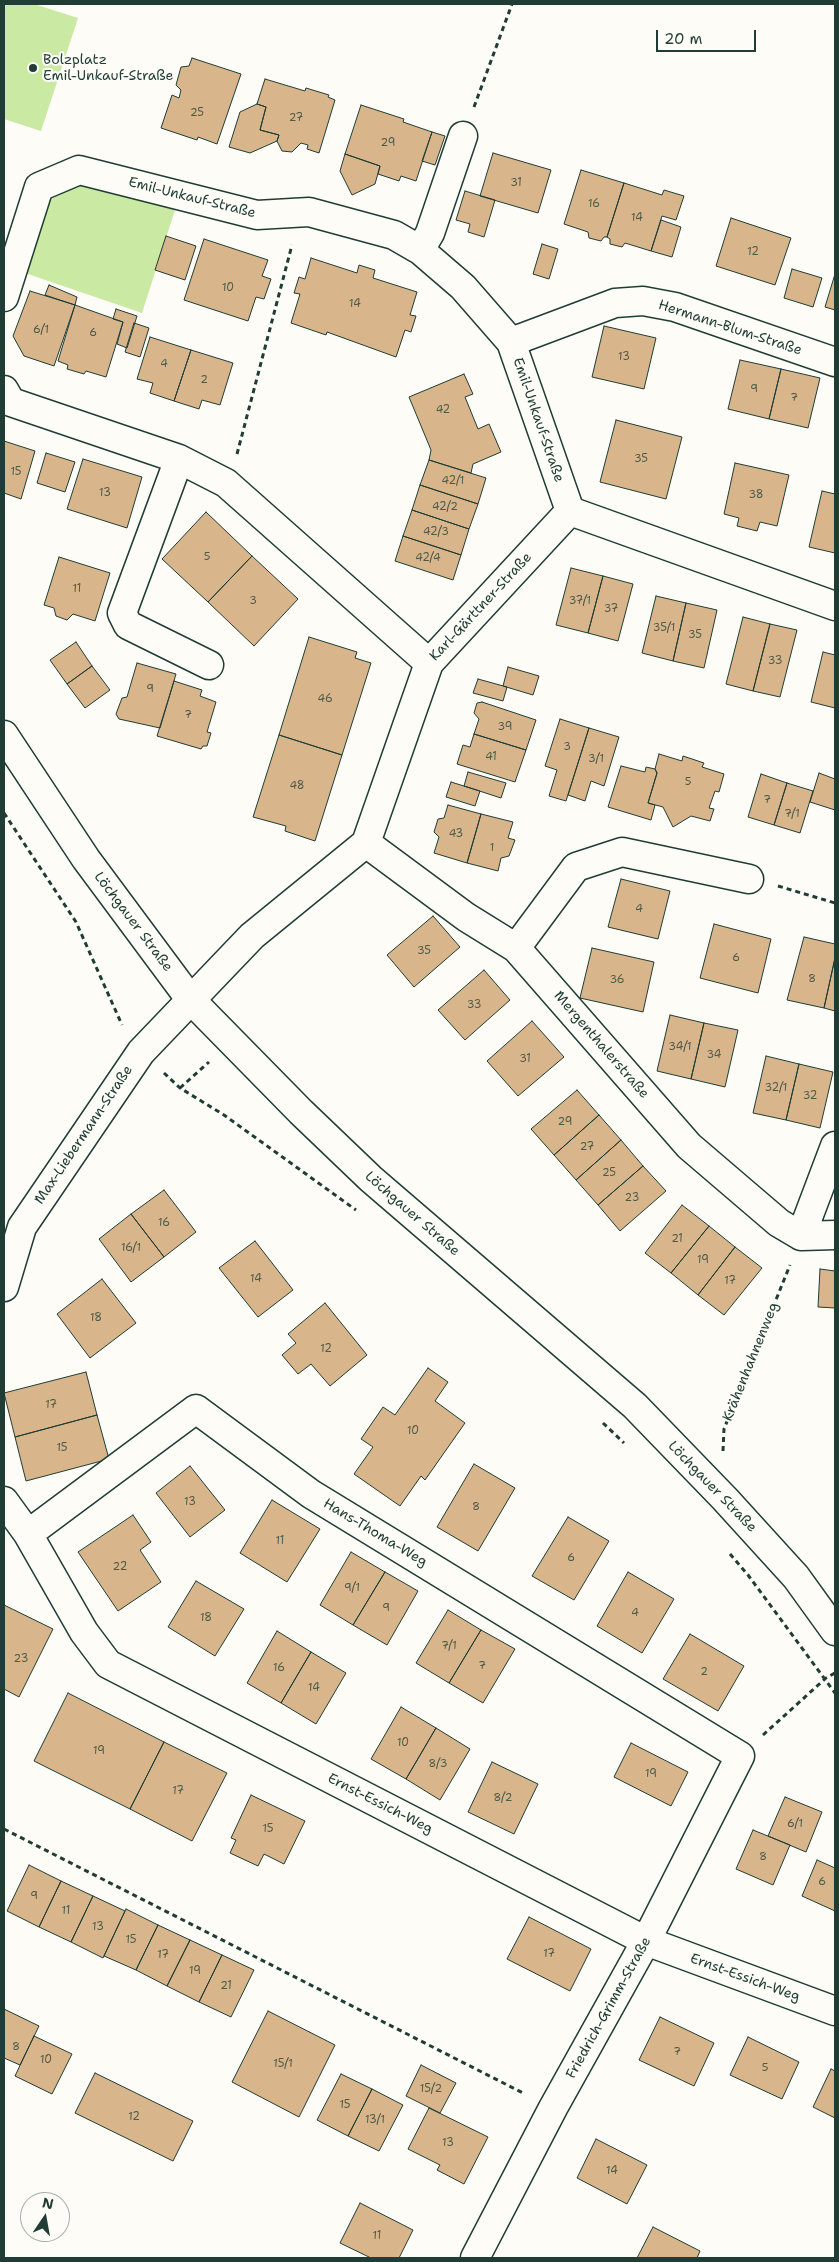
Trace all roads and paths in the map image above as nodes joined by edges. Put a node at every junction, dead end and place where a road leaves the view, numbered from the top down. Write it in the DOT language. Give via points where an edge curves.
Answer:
graph roads {
  1 [pos="512,4"];
  2 [pos="463,136"];
  3 [pos="300,213"];
  4 [pos="420,250"];
  5 [pos="4,297"];
  6 [pos="511,342"];
  7 [pos="835,362"];
  8 [pos="4,390"];
  9 [pos="179,459"];
  10 [pos="226,482"];
  11 [pos="570,511"];
  12 [pos="835,606"];
  13 [pos="428,663"];
  14 [pos="208,665"];
  15 [pos="4,735"];
  16 [pos="4,813"];
  17 [pos="366,843"];
  18 [pos="748,879"];
  19 [pos="835,903"];
  20 [pos="516,948"];
  21 [pos="190,999"];
  22 [pos="232,1042"];
  23 [pos="141,1052"];
  24 [pos="180,1088"];
  25 [pos="835,1146"];
  26 [pos="361,1214"];
  27 [pos="13,1220"];
  28 [pos="835,1235"];
  29 [pos="801,1236"];
  30 [pos="4,1287"];
  31 [pos="599,1419"];
  32 [pos="626,1445"];
  33 [pos="727,1458"];
  34 [pos="4,1500"];
  35 [pos="28,1534"];
  36 [pos="723,1547"];
  37 [pos="835,1631"];
  38 [pos="835,1673"];
  39 [pos="826,1678"];
  40 [pos="835,1693"];
  41 [pos="740,1756"];
  42 [pos="4,1829"];
  43 [pos="646,1941"];
  44 [pos="835,2011"];
  45 [pos="552,2108"];
  46 [pos="476,2258"];
  1 -- 2 [label="path"];
  2 -- 4 [label="street" via="430,233"];
  3 -- 4 [label="street, Emil-Unkauf-Straße" via="309,212 394,235"];
  3 -- 5 [label="street, Emil-Unkauf-Straße" via="257,216 79,170 39,187"];
  3 -- 10 [label="path" via="240,444"];
  4 -- 6 [label="street, Emil-Unkauf-Straße" via="463,286"];
  6 -- 7 [label="street, Hermann-Blum-Straße" via="615,304 643,301 675,307"];
  6 -- 11 [label="street, Emil-Unkauf-Straße"];
  8 -- 9 [label="street" via="11,402"];
  9 -- 10 [label="street"];
  9 -- 14 [label="street" via="122,613 128,625"];
  10 -- 13 [label="street"];
  11 -- 12 [label="street"];
  11 -- 13 [label="street, Karl-Gärttner-Straße"];
  13 -- 17 [label="street, Karl-Gärttner-Straße"];
  15 -- 21 [label="street, Löchgauer Straße" via="86,859"];
  16 -- 23 [label="path" via="76,922 124,1029"];
  17 -- 20 [label="street, Mergenthalerstraße" via="466,917"];
  17 -- 21 [label="street" via="252,936"];
  18 -- 19 [label="path"];
  18 -- 20 [label="street" via="622,852 576,867"];
  20 -- 29 [label="street, Mergenthalerstraße" via="689,1146 779,1222"];
  21 -- 22 [label="street, Löchgauer Straße"];
  21 -- 23 [label="street, Max-Liebermann-Straße"];
  22 -- 24 [label="path"];
  22 -- 37 [label="street, Löchgauer Straße" via="371,1179 635,1406 796,1576"];
  23 -- 24 [label="path"];
  23 -- 27 [label="street, Max-Liebermann-Straße"];
  24 -- 26 [label="path" via="224,1115"];
  25 -- 29 [label="street"];
  27 -- 30 [label="street, Max-Liebermann-Straße"];
  28 -- 29 [label="street"];
  29 -- 33 [label="path, Krähenhahnenweg" via="724,1429 723,1452"];
  31 -- 32 [label="path"];
  34 -- 35 [label="street, Ernst-Essich-Weg"];
  35 -- 41 [label="street, Hans-Thoma-Weg" via="196,1409 311,1494"];
  35 -- 43 [label="street, Ernst-Essich-Weg" via="84,1632 108,1664"];
  36 -- 39 [label="path"];
  38 -- 39 [label="path"];
  39 -- 40 [label="path"];
  39 -- 41 [label="path"];
  41 -- 43 [label="street, Friedrich-Grimm-Straße"];
  42 -- 45 [label="path"];
  43 -- 44 [label="street, Ernst-Essich-Weg"];
  43 -- 45 [label="street, Friedrich-Grimm-Straße"];
  45 -- 46 [label="street, Friedrich-Grimm-Straße"];
}
